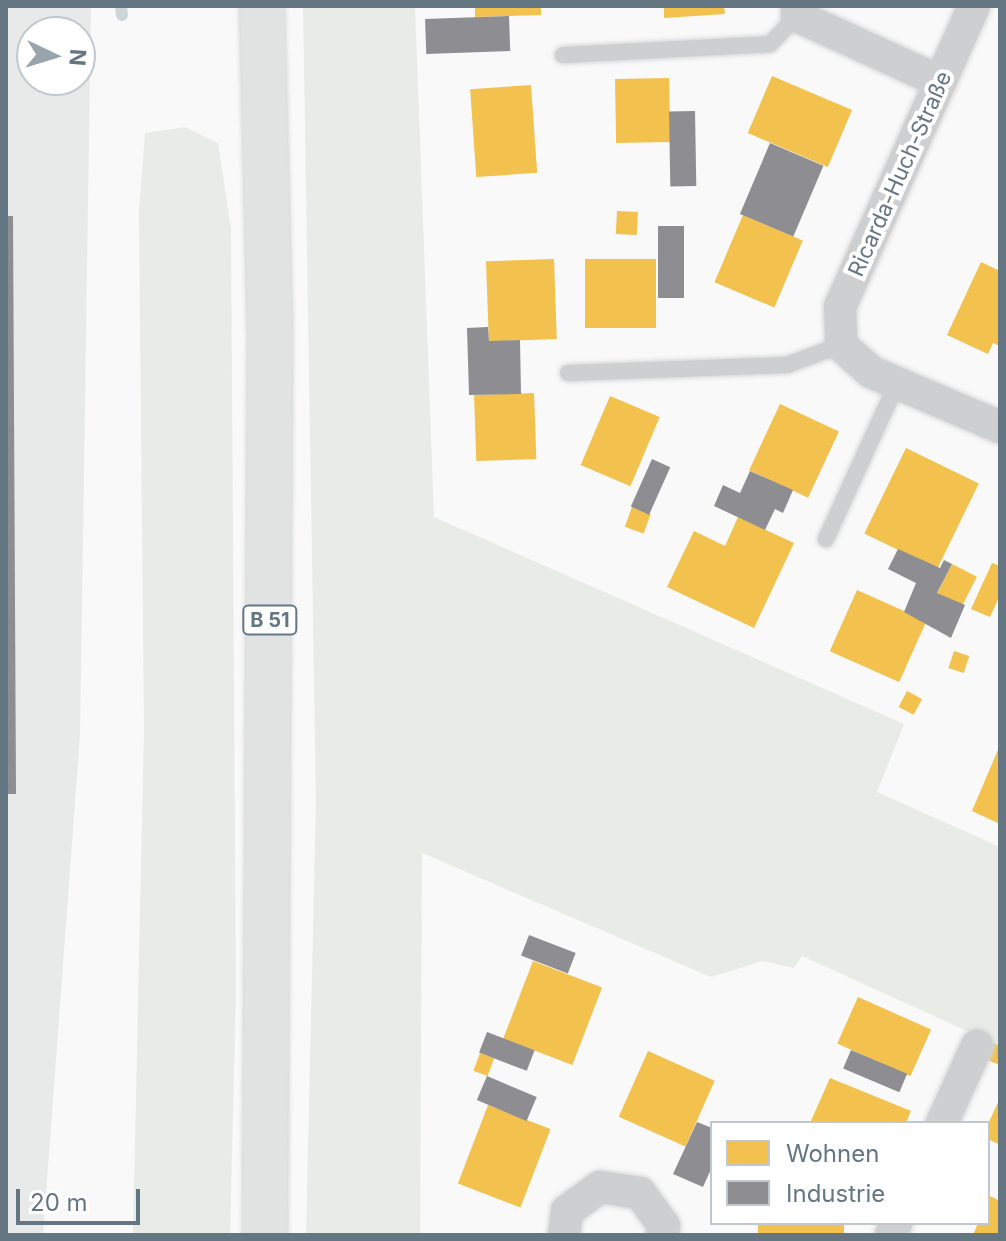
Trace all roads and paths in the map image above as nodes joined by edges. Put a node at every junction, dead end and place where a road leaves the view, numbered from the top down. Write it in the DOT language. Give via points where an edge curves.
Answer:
graph roads {
  1 [pos="262,6"];
  2 [pos="974,6"];
  3 [pos="797,11"];
  4 [pos="563,55"];
  5 [pos="941,82"];
  6 [pos="841,345"];
  7 [pos="568,373"];
  8 [pos="897,383"];
  9 [pos="1000,427"];
  10 [pos="826,539"];
  11 [pos="977,1046"];
  12 [pos="943,1121"];
  13 [pos="265,1235"];
  14 [pos="564,1235"];
  15 [pos="662,1235"];
  1 -- 13 [label="main road, B 51" via="270,338"];
  2 -- 5 [label="street, Ricarda-Huch-Straße"];
  3 -- 4 [label="lane" via="770,44"];
  3 -- 5 [label="street"];
  5 -- 6 [label="street, Ricarda-Huch-Straße" via="840,307"];
  6 -- 7 [label="lane" via="787,365"];
  6 -- 8 [label="street" via="871,372"];
  8 -- 9 [label="street"];
  8 -- 10 [label="lane"];
  11 -- 12 [label="street"];
  14 -- 15 [label="street" via="567,1211 600,1187 640,1193 664,1226"];
}
